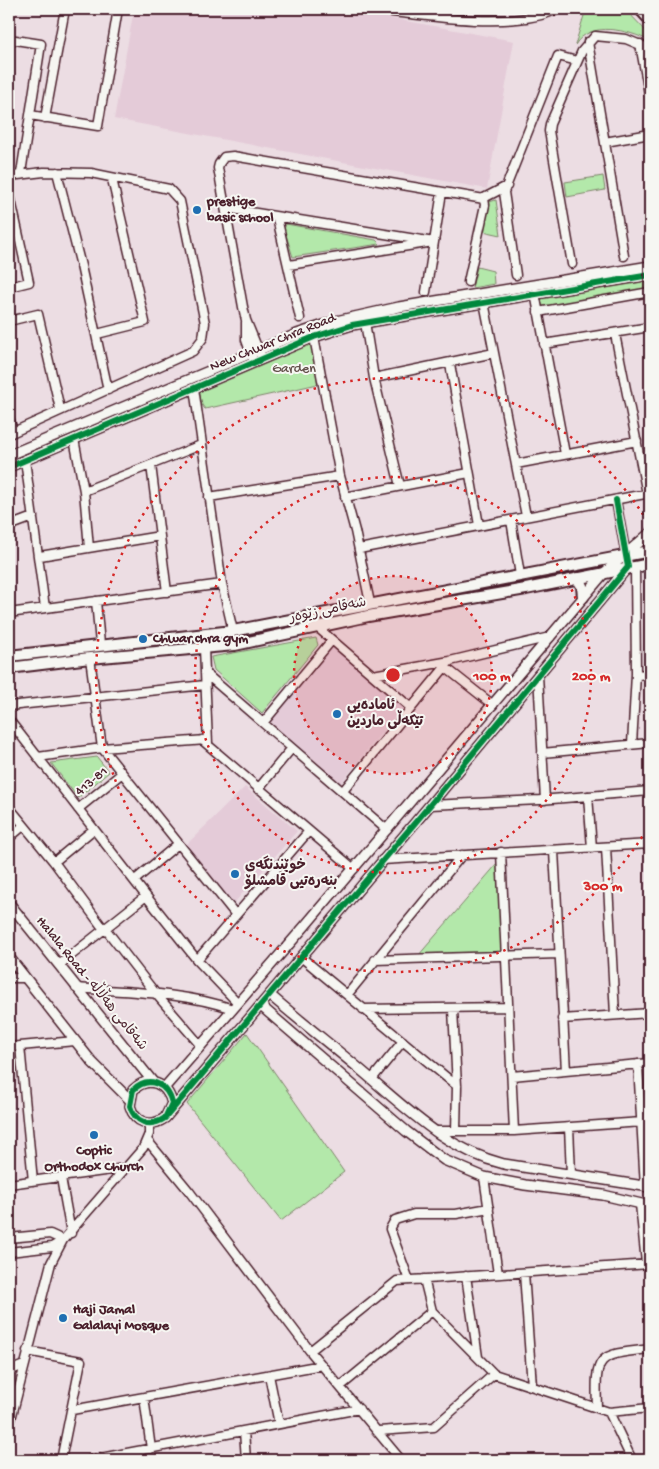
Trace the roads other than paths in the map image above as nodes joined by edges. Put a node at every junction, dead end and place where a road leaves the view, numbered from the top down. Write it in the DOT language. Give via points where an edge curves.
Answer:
graph roads {
  1 [pos="66,9"];
  2 [pos="118,9"];
  3 [pos="370,9"];
  4 [pos="557,9"];
  5 [pos="640,9"];
  6 [pos="650,20"];
  7 [pos="9,39"];
  8 [pos="588,42"];
  9 [pos="640,44"];
  10 [pos="650,50"];
  11 [pos="577,61"];
  12 [pos="650,99"];
  13 [pos="30,115"];
  14 [pos="45,118"];
  15 [pos="650,134"];
  16 [pos="605,142"];
  17 [pos="57,172"];
  18 [pos="21,173"];
  19 [pos="9,176"];
  20 [pos="112,179"];
  21 [pos="507,186"];
  22 [pos="9,191"];
  23 [pos="442,192"];
  24 [pos="482,199"];
  25 [pos="226,208"];
  26 [pos="277,218"];
  27 [pos="434,242"];
  28 [pos="624,256"];
  29 [pos="572,264"];
  30 [pos="289,265"];
  31 [pos="650,273"];
  32 [pos="516,275"];
  33 [pos="468,282"];
  34 [pos="9,287"];
  35 [pos="426,292"];
  36 [pos="650,292"];
  37 [pos="535,293"];
  38 [pos="484,302"];
  39 [pos="538,312"];
  40 [pos="300,318"];
  41 [pos="9,321"];
  42 [pos="365,322"];
  43 [pos="650,327"];
  44 [pos="97,334"];
  45 [pos="615,334"];
  46 [pos="314,337"];
  47 [pos="544,344"];
  48 [pos="254,352"];
  49 [pos="494,353"];
  50 [pos="263,360"];
  51 [pos="253,364"];
  52 [pos="450,364"];
  53 [pos="374,378"];
  54 [pos="194,388"];
  55 [pos="108,390"];
  56 [pos="60,409"];
  57 [pos="9,417"];
  58 [pos="11,433"];
  59 [pos="74,439"];
  60 [pos="637,441"];
  61 [pos="202,445"];
  62 [pos="11,454"];
  63 [pos="565,454"];
  64 [pos="17,464"];
  65 [pos="516,464"];
  66 [pos="151,465"];
  67 [pos="469,473"];
  68 [pos="340,476"];
  69 [pos="400,486"];
  70 [pos="84,491"];
  71 [pos="649,493"];
  72 [pos="209,497"];
  73 [pos="344,497"];
  74 [pos="616,500"];
  75 [pos="526,516"];
  76 [pos="33,517"];
  77 [pos="511,520"];
  78 [pos="479,525"];
  79 [pos="9,526"];
  80 [pos="650,533"];
  81 [pos="160,536"];
  82 [pos="89,548"];
  83 [pos="359,549"];
  84 [pos="650,551"];
  85 [pos="625,554"];
  86 [pos="40,556"];
  87 [pos="650,564"];
  88 [pos="632,566"];
  89 [pos="604,573"];
  90 [pos="520,575"];
  91 [pos="577,578"];
  92 [pos="222,584"];
  93 [pos="168,592"];
  94 [pos="584,597"];
  95 [pos="96,601"];
  96 [pos="370,603"];
  97 [pos="45,608"];
  98 [pos="574,608"];
  99 [pos="9,613"];
  100 [pos="587,618"];
  101 [pos="317,627"];
  102 [pos="233,631"];
  103 [pos="550,637"];
  104 [pos="332,640"];
  105 [pos="100,644"];
  106 [pos="204,648"];
  107 [pos="9,656"];
  108 [pos="90,658"];
  109 [pos="448,664"];
  110 [pos="9,668"];
  111 [pos="205,673"];
  112 [pos="636,674"];
  113 [pos="373,675"];
  114 [pos="538,675"];
  115 [pos="650,675"];
  116 [pos="205,685"];
  117 [pos="96,696"];
  118 [pos="493,705"];
  119 [pos="9,706"];
  120 [pos="411,708"];
  121 [pos="263,723"];
  122 [pos="10,724"];
  123 [pos="206,742"];
  124 [pos="650,742"];
  125 [pos="632,744"];
  126 [pos="102,748"];
  127 [pos="292,748"];
  128 [pos="542,753"];
  129 [pos="38,757"];
  130 [pos="121,774"];
  131 [pos="258,789"];
  132 [pos="343,791"];
  133 [pos="650,791"];
  134 [pos="588,796"];
  135 [pos="545,800"];
  136 [pos="430,805"];
  137 [pos="9,807"];
  138 [pos="78,808"];
  139 [pos="23,826"];
  140 [pos="94,829"];
  141 [pos="387,830"];
  142 [pos="309,831"];
  143 [pos="9,838"];
  144 [pos="178,844"];
  145 [pos="650,844"];
  146 [pos="606,847"];
  147 [pos="592,848"];
  148 [pos="554,851"];
  149 [pos="501,852"];
  150 [pos="462,855"];
  151 [pos="382,860"];
  152 [pos="54,862"];
  153 [pos="354,869"];
  154 [pos="135,880"];
  155 [pos="146,896"];
  156 [pos="9,903"];
  157 [pos="236,915"];
  158 [pos="304,927"];
  159 [pos="104,928"];
  160 [pos="317,938"];
  161 [pos="559,954"];
  162 [pos="505,955"];
  163 [pos="301,956"];
  164 [pos="197,960"];
  165 [pos="375,960"];
  166 [pos="11,962"];
  167 [pos="59,965"];
  168 [pos="9,978"];
  169 [pos="25,978"];
  170 [pos="76,988"];
  171 [pos="156,994"];
  172 [pos="270,995"];
  173 [pos="346,995"];
  174 [pos="236,1006"];
  175 [pos="261,1006"];
  176 [pos="508,1007"];
  177 [pos="364,1009"];
  178 [pos="453,1009"];
  179 [pos="650,1012"];
  180 [pos="615,1015"];
  181 [pos="562,1019"];
  182 [pos="75,1041"];
  183 [pos="403,1041"];
  184 [pos="20,1046"];
  185 [pos="201,1046"];
  186 [pos="9,1047"];
  187 [pos="650,1063"];
  188 [pos="638,1064"];
  189 [pos="566,1071"];
  190 [pos="512,1076"];
  191 [pos="372,1079"];
  192 [pos="153,1082"];
  193 [pos="457,1086"];
  194 [pos="164,1088"];
  195 [pos="130,1100"];
  196 [pos="165,1118"];
  197 [pos="642,1122"];
  198 [pos="150,1124"];
  199 [pos="569,1127"];
  200 [pos="435,1131"];
  201 [pos="456,1131"];
  202 [pos="514,1132"];
  203 [pos="646,1133"];
  204 [pos="147,1140"];
  205 [pos="126,1168"];
  206 [pos="571,1174"];
  207 [pos="484,1177"];
  208 [pos="61,1178"];
  209 [pos="603,1179"];
  210 [pos="33,1181"];
  211 [pos="9,1184"];
  212 [pos="648,1187"];
  213 [pos="603,1195"];
  214 [pos="640,1204"];
  215 [pos="650,1206"];
  216 [pos="488,1208"];
  217 [pos="71,1233"];
  218 [pos="9,1238"];
  219 [pos="63,1240"];
  220 [pos="9,1252"];
  221 [pos="648,1263"];
  222 [pos="524,1273"];
  223 [pos="498,1274"];
  224 [pos="466,1276"];
  225 [pos="424,1279"];
  226 [pos="409,1280"];
  227 [pos="432,1311"];
  228 [pos="650,1349"];
  229 [pos="27,1351"];
  230 [pos="310,1352"];
  231 [pos="478,1357"];
  232 [pos="24,1365"];
  233 [pos="322,1365"];
  234 [pos="9,1371"];
  235 [pos="494,1374"];
  236 [pos="269,1375"];
  237 [pos="341,1386"];
  238 [pos="532,1386"];
  239 [pos="144,1397"];
  240 [pos="597,1408"];
  241 [pos="650,1408"];
  242 [pos="359,1409"];
  243 [pos="72,1410"];
  244 [pos="609,1412"];
  245 [pos="279,1424"];
  246 [pos="9,1427"];
  247 [pos="244,1431"];
  248 [pos="379,1431"];
  249 [pos="151,1449"];
  250 [pos="112,1458"];
  251 [pos="61,1460"];
  252 [pos="90,1460"];
  253 [pos="246,1460"];
  254 [pos="398,1460"];
  255 [pos="632,1460"];
  1 -- 14 [label="street"];
  2 -- 14 [label="street" via="98,126"];
  3 -- 4 [label="street" via="482,20 514,19"];
  5 -- 6 [label="main road"];
  7 -- 13 [label="street" via="41,44"];
  8 -- 9 [label="street" via="602,35"];
  8 -- 11 [label="street"];
  8 -- 16 [label="street"];
  9 -- 10 [label="street"];
  9 -- 12 [label="street"];
  11 -- 21 [label="street" via="558,56"];
  11 -- 29 [label="street" via="549,131"];
  13 -- 14 [label="street"];
  13 -- 18 [label="street"];
  15 -- 16 [label="street"];
  16 -- 28 [label="street"];
  17 -- 18 [label="street"];
  17 -- 20 [label="street" via="91,173"];
  17 -- 44 [label="street"];
  18 -- 19 [label="street"];
  20 -- 44 [label="street" via="145,322"];
  20 -- 55 [label="street" via="169,188 180,201 205,323 203,338 193,351"];
  21 -- 24 [label="street"];
  21 -- 32 [label="street" via="504,192"];
  22 -- 34 [label="street" via="29,282"];
  23 -- 24 [label="street"];
  23 -- 25 [label="street" via="229,156 221,160 218,168"];
  23 -- 27 [label="street"];
  24 -- 33 [label="street" via="485,205"];
  25 -- 26 [label="street"];
  25 -- 48 [label="street"];
  26 -- 27 [label="street"];
  26 -- 30 [label="street"];
  27 -- 30 [label="street"];
  27 -- 35 [label="street"];
  30 -- 40 [label="street"];
  31 -- 37 [label="street, New Chwar Chra Road"];
  31 -- 48 [label="street, New Chwar Chra Road" via="364,314 302,332"];
  36 -- 39 [label="street"];
  37 -- 38 [label="street, New Chwar Chra Road"];
  37 -- 39 [label="street"];
  38 -- 42 [label="street, New Chwar Chra Road"];
  38 -- 49 [label="street"];
  39 -- 47 [label="street"];
  41 -- 56 [label="street" via="38,314"];
  42 -- 46 [label="street, New Chwar Chra Road"];
  42 -- 53 [label="street"];
  43 -- 45 [label="street"];
  44 -- 55 [label="street"];
  45 -- 47 [label="street"];
  45 -- 60 [label="street"];
  46 -- 50 [label="street, New Chwar Chra Road"];
  46 -- 68 [label="street"];
  47 -- 63 [label="street"];
  48 -- 50 [label="street"];
  48 -- 51 [label="street"];
  48 -- 62 [label="street, New Chwar Chra Road"];
  49 -- 52 [label="street"];
  49 -- 65 [label="street"];
  50 -- 51 [label="street, New Chwar Chra Road"];
  51 -- 54 [label="street, New Chwar Chra Road"];
  52 -- 53 [label="street"];
  52 -- 67 [label="street"];
  53 -- 69 [label="street"];
  54 -- 59 [label="street, New Chwar Chra Road"];
  54 -- 61 [label="street"];
  55 -- 56 [label="street"];
  56 -- 58 [label="street"];
  57 -- 58 [label="street"];
  59 -- 64 [label="street, New Chwar Chra Road"];
  59 -- 70 [label="street"];
  60 -- 63 [label="street"];
  60 -- 71 [label="street"];
  61 -- 66 [label="street"];
  61 -- 72 [label="street"];
  63 -- 65 [label="street"];
  64 -- 76 [label="street"];
  65 -- 75 [label="street"];
  66 -- 70 [label="street"];
  66 -- 81 [label="street"];
  67 -- 69 [label="street"];
  67 -- 78 [label="street"];
  68 -- 72 [label="street"];
  68 -- 73 [label="street"];
  69 -- 73 [label="street"];
  70 -- 82 [label="street"];
  71 -- 74 [label="street"];
  72 -- 92 [label="street"];
  73 -- 83 [label="street"];
  74 -- 75 [label="street"];
  74 -- 85 [label="street"];
  75 -- 77 [label="street"];
  76 -- 79 [label="street"];
  76 -- 86 [label="street"];
  77 -- 78 [label="street"];
  77 -- 90 [label="street"];
  78 -- 83 [label="street"];
  80 -- 85 [label="street"];
  81 -- 82 [label="street"];
  81 -- 93 [label="street"];
  82 -- 86 [label="street"];
  83 -- 96 [label="street"];
  84 -- 85 [label="main road, شەقامی زێوەر"];
  85 -- 88 [label="street"];
  85 -- 89 [label="street"];
  85 -- 90 [label="main road, شەقامی زێوەر"];
  86 -- 97 [label="street"];
  87 -- 88 [label="main road, شەقامی زێوەر"];
  88 -- 89 [label="main road, شەقامی زێوەر"];
  88 -- 100 [label="street"];
  88 -- 112 [label="street"];
  89 -- 91 [label="main road, شەقامی زێوەر"];
  89 -- 94 [label="street"];
  90 -- 96 [label="main road, شەقامی زێوەر"];
  91 -- 94 [label="main road"];
  91 -- 101 [label="main road, شەقامی زێوەر"];
  92 -- 93 [label="street"];
  92 -- 102 [label="street"];
  93 -- 95 [label="street"];
  94 -- 98 [label="street"];
  95 -- 97 [label="street"];
  95 -- 105 [label="street"];
  96 -- 102 [label="main road, شەقامی زێوەر"];
  97 -- 99 [label="street"];
  98 -- 100 [label="street"];
  98 -- 103 [label="street"];
  100 -- 114 [label="street"];
  101 -- 104 [label="street"];
  101 -- 106 [label="main road, شەقامی زێوەر" via="236,645"];
  102 -- 105 [label="main road, شەقامی زێوەر"];
  103 -- 109 [label="street"];
  103 -- 118 [label="street"];
  104 -- 113 [label="street"];
  104 -- 121 [label="street"];
  105 -- 107 [label="main road, شەقامی زێوەر"];
  106 -- 108 [label="main road, شەقامی زێوەر"];
  106 -- 111 [label="street"];
  108 -- 110 [label="main road, شەقامی زێوەر"];
  108 -- 117 [label="street"];
  109 -- 113 [label="street"];
  109 -- 118 [label="street"];
  109 -- 120 [label="street"];
  111 -- 116 [label="street"];
  111 -- 121 [label="street"];
  112 -- 115 [label="street"];
  112 -- 125 [label="street"];
  113 -- 120 [label="street"];
  114 -- 128 [label="street"];
  114 -- 136 [label="street"];
  116 -- 117 [label="street"];
  116 -- 123 [label="street"];
  117 -- 119 [label="street"];
  117 -- 126 [label="street"];
  118 -- 141 [label="street"];
  120 -- 132 [label="street"];
  121 -- 127 [label="street"];
  122 -- 129 [label="street"];
  123 -- 126 [label="street"];
  123 -- 131 [label="street"];
  124 -- 125 [label="street"];
  125 -- 128 [label="street"];
  126 -- 129 [label="street"];
  126 -- 130 [label="street"];
  127 -- 131 [label="street"];
  127 -- 132 [label="street"];
  128 -- 135 [label="street"];
  129 -- 138 [label="street"];
  130 -- 138 [label="street, 413-81"];
  130 -- 144 [label="street"];
  131 -- 142 [label="street"];
  132 -- 141 [label="street"];
  133 -- 134 [label="street"];
  134 -- 135 [label="street"];
  134 -- 147 [label="street"];
  135 -- 136 [label="street"];
  136 -- 151 [label="street"];
  137 -- 139 [label="street"];
  138 -- 140 [label="street"];
  139 -- 143 [label="street"];
  139 -- 152 [label="street"];
  140 -- 152 [label="street"];
  140 -- 154 [label="street"];
  141 -- 153 [label="street"];
  142 -- 153 [label="street"];
  142 -- 157 [label="street"];
  144 -- 154 [label="street"];
  144 -- 157 [label="street"];
  145 -- 146 [label="street"];
  146 -- 147 [label="street"];
  146 -- 180 [label="street"];
  147 -- 148 [label="street"];
  148 -- 149 [label="street"];
  148 -- 161 [label="street"];
  149 -- 150 [label="street"];
  149 -- 162 [label="street"];
  150 -- 151 [label="street"];
  150 -- 165 [label="street"];
  151 -- 160 [label="street"];
  152 -- 159 [label="street"];
  153 -- 158 [label="street"];
  154 -- 155 [label="street"];
  155 -- 159 [label="street"];
  155 -- 164 [label="street"];
  156 -- 167 [label="street, Halala Road - شەقامی هەڵاڵە"];
  157 -- 164 [label="street"];
  158 -- 160 [label="street"];
  158 -- 174 [label="street"];
  159 -- 167 [label="street"];
  159 -- 171 [label="street"];
  160 -- 163 [label="street"];
  161 -- 162 [label="street"];
  161 -- 181 [label="street"];
  162 -- 165 [label="street"];
  162 -- 176 [label="street"];
  163 -- 172 [label="street"];
  163 -- 173 [label="street"];
  164 -- 174 [label="street"];
  165 -- 173 [label="street"];
  166 -- 169 [label="street"];
  167 -- 170 [label="street, Halala Road - شەقامی هەڵاڵە"];
  168 -- 169 [label="street"];
  169 -- 182 [label="street"];
  170 -- 171 [label="street"];
  170 -- 192 [label="street, Halala Road - شەقامی هەڵاڵە"];
  171 -- 174 [label="street"];
  171 -- 185 [label="street"];
  172 -- 175 [label="street"];
  172 -- 191 [label="street"];
  173 -- 177 [label="street"];
  174 -- 185 [label="street"];
  175 -- 196 [label="street"];
  175 -- 207 [label="street" via="426,1148"];
  176 -- 178 [label="street"];
  176 -- 190 [label="street"];
  177 -- 178 [label="street"];
  177 -- 183 [label="street"];
  178 -- 193 [label="street"];
  179 -- 180 [label="street"];
  180 -- 181 [label="street"];
  181 -- 189 [label="street"];
  182 -- 184 [label="street"];
  182 -- 195 [label="street"];
  183 -- 191 [label="street"];
  183 -- 193 [label="street"];
  184 -- 186 [label="street"];
  184 -- 210 [label="street"];
  185 -- 194 [label="street"];
  187 -- 188 [label="street"];
  188 -- 189 [label="street"];
  188 -- 197 [label="street"];
  189 -- 190 [label="street"];
  190 -- 202 [label="street"];
  191 -- 200 [label="street"];
  192 -- 194 [label="street"];
  192 -- 195 [label="street" via="137,1086"];
  193 -- 201 [label="street"];
  194 -- 196 [label="street" via="172,1103"];
  195 -- 198 [label="street" via="134,1116"];
  196 -- 198 [label="street"];
  197 -- 199 [label="street"];
  197 -- 203 [label="street"];
  198 -- 204 [label="street"];
  199 -- 202 [label="street"];
  199 -- 206 [label="street"];
  200 -- 201 [label="street"];
  200 -- 206 [label="street" via="456,1146 486,1160"];
  201 -- 202 [label="street"];
  203 -- 212 [label="street"];
  204 -- 205 [label="street"];
  204 -- 230 [label="street"];
  205 -- 208 [label="street"];
  205 -- 217 [label="street"];
  206 -- 209 [label="street"];
  207 -- 213 [label="street"];
  207 -- 216 [label="street"];
  208 -- 210 [label="street"];
  208 -- 217 [label="street"];
  209 -- 212 [label="street"];
  209 -- 213 [label="street"];
  210 -- 211 [label="street"];
  213 -- 214 [label="street"];
  214 -- 215 [label="street"];
  214 -- 221 [label="street"];
  216 -- 223 [label="street"];
  216 -- 226 [label="street" via="456,1214 414,1214 395,1220 390,1229"];
  217 -- 219 [label="street"];
  218 -- 219 [label="street" via="50,1234"];
  219 -- 220 [label="street" via="52,1247"];
  219 -- 229 [label="street" via="50,1263"];
  221 -- 222 [label="street"];
  222 -- 223 [label="street"];
  222 -- 238 [label="street"];
  223 -- 224 [label="street"];
  224 -- 225 [label="street"];
  224 -- 231 [label="street"];
  225 -- 226 [label="street"];
  225 -- 227 [label="street"];
  226 -- 230 [label="street" via="397,1281"];
  227 -- 231 [label="street"];
  227 -- 237 [label="street"];
  228 -- 240 [label="street" via="612,1354 603,1360 597,1367"];
  229 -- 232 [label="street"];
  229 -- 243 [label="street" via="81,1361"];
  230 -- 233 [label="street"];
  231 -- 235 [label="street"];
  232 -- 234 [label="street"];
  232 -- 246 [label="street"];
  233 -- 236 [label="street"];
  233 -- 237 [label="street"];
  235 -- 238 [label="street"];
  235 -- 248 [label="street" via="434,1427"];
  236 -- 239 [label="street"];
  236 -- 245 [label="street"];
  237 -- 242 [label="street"];
  238 -- 240 [label="street"];
  239 -- 243 [label="street"];
  239 -- 249 [label="street"];
  240 -- 244 [label="street"];
  241 -- 244 [label="street"];
  242 -- 245 [label="street"];
  242 -- 248 [label="street"];
  243 -- 251 [label="street"];
  244 -- 255 [label="street"];
  245 -- 247 [label="street"];
  247 -- 249 [label="street"];
  247 -- 253 [label="street"];
  248 -- 254 [label="street"];
  249 -- 250 [label="street"];
  250 -- 252 [label="street"];
}
